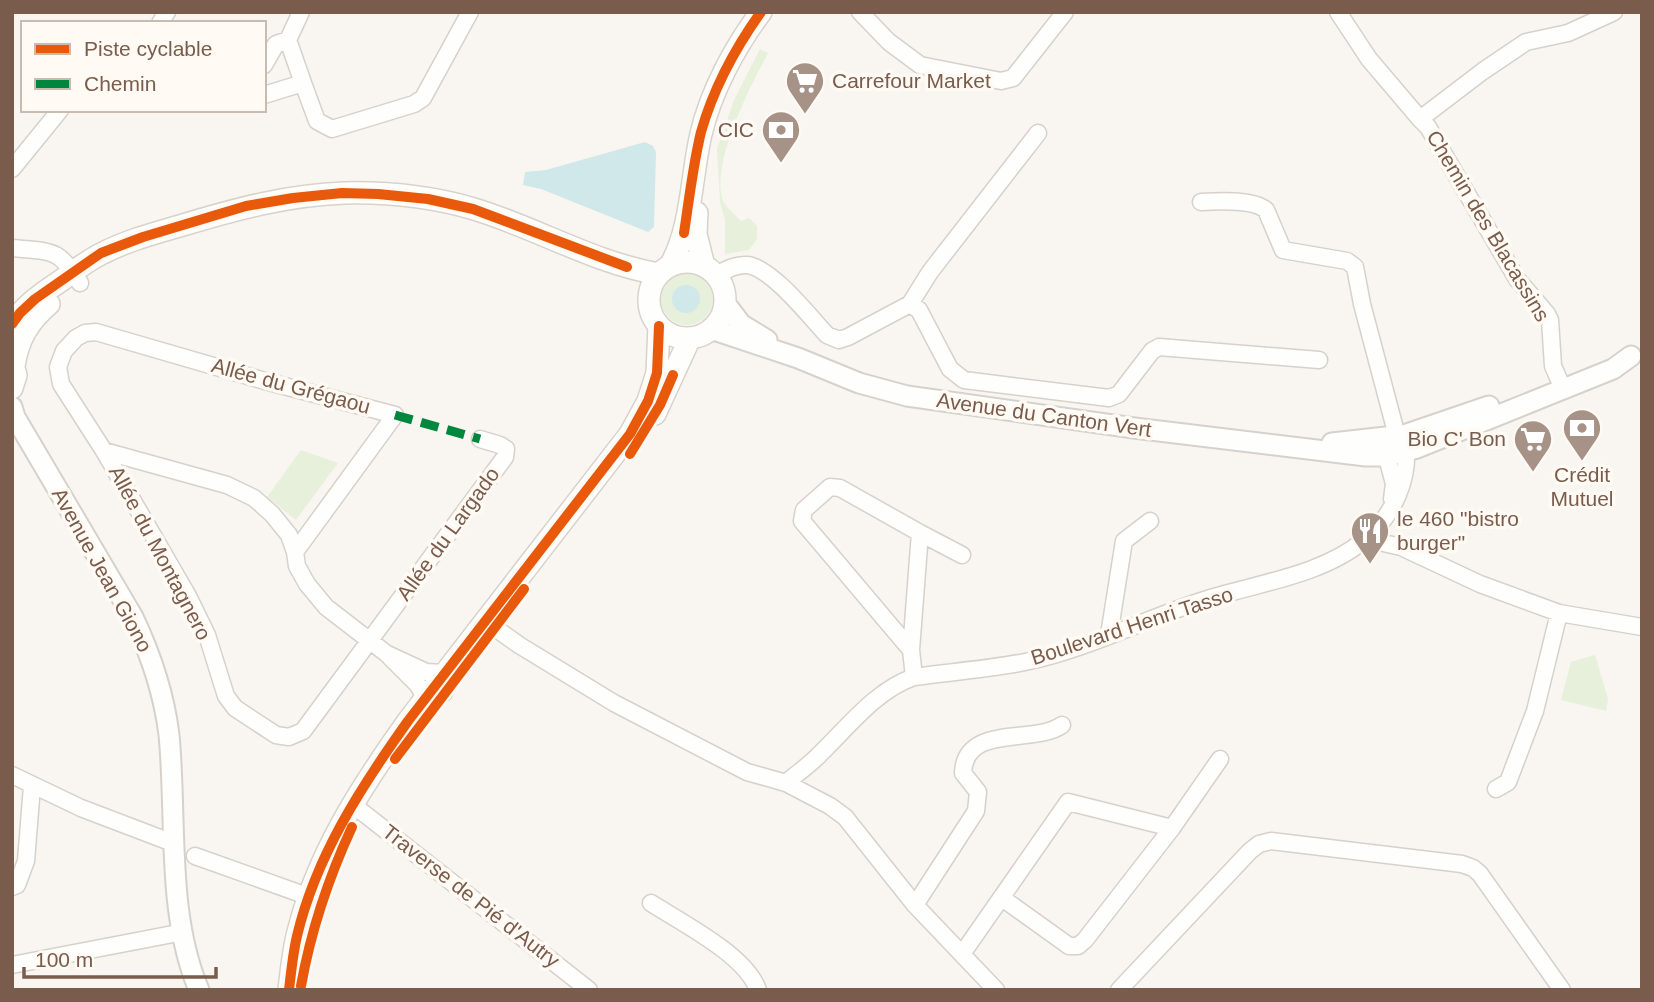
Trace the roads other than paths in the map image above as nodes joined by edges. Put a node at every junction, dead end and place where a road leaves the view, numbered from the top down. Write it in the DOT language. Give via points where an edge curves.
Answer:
graph roads {
  1 [pos="301,12"];
  2 [pos="470,12"];
  3 [pos="761,12"];
  4 [pos="774,12"];
  5 [pos="860,12"];
  6 [pos="1065,12"];
  7 [pos="1338,12"];
  8 [pos="1614,12"];
  9 [pos="288,40"];
  10 [pos="266,62"];
  11 [pos="303,83"];
  12 [pos="266,94"];
  13 [pos="58,112"];
  14 [pos="1420,119"];
  15 [pos="1038,133"];
  16 [pos="12,169"];
  17 [pos="1201,202"];
  18 [pos="12,248"];
  19 [pos="589,255"];
  20 [pos="664,270"];
  21 [pos="710,271"];
  22 [pos="77,278"];
  23 [pos="649,303"];
  24 [pos="725,303"];
  25 [pos="910,304"];
  26 [pos="12,324"];
  27 [pos="659,326"];
  28 [pos="711,329"];
  29 [pos="690,338"];
  30 [pos="1636,354"];
  31 [pos="798,358"];
  32 [pos="1318,360"];
  33 [pos="13,364"];
  34 [pos="61,384"];
  35 [pos="1561,385"];
  36 [pos="12,388"];
  37 [pos="12,407"];
  38 [pos="12,437"];
  39 [pos="480,439"];
  40 [pos="1395,443"];
  41 [pos="104,451"];
  42 [pos="1150,521"];
  43 [pos="920,533"];
  44 [pos="1366,539"];
  45 [pos="295,552"];
  46 [pos="962,555"];
  47 [pos="1559,613"];
  48 [pos="489,624"];
  49 [pos="1642,627"];
  50 [pos="1109,635"];
  51 [pos="370,641"];
  52 [pos="911,650"];
  53 [pos="387,654"];
  54 [pos="914,677"];
  55 [pos="438,688"];
  56 [pos="1062,724"];
  57 [pos="1220,759"];
  58 [pos="12,775"];
  59 [pos="786,783"];
  60 [pos="32,786"];
  61 [pos="1496,789"];
  62 [pos="356,807"];
  63 [pos="1172,828"];
  64 [pos="165,840"];
  65 [pos="195,856"];
  66 [pos="12,887"];
  67 [pos="1002,898"];
  68 [pos="315,899"];
  69 [pos="651,903"];
  70 [pos="915,905"];
  71 [pos="173,934"];
  72 [pos="962,954"];
  73 [pos="12,965"];
  74 [pos="1560,987"];
  75 [pos="993,989"];
  76 [pos="189,990"];
  77 [pos="200,990"];
  78 [pos="289,990"];
  79 [pos="300,990"];
  80 [pos="589,990"];
  81 [pos="758,990"];
  82 [pos="1119,990"];
  83 [pos="1578,990"];
  1 -- 9 [label="street"];
  2 -- 11 [label="street" via="423,98 414,104 332,129 317,121"];
  3 -- 20 [label="main road" via="739,45 708,113 680,248"];
  4 -- 21 [label="main road" via="741,62 711,132 696,217 696,234"];
  5 -- 6 [label="street" via="920,65 1001,81 1013,78"];
  7 -- 14 [label="street" via="1369,60"];
  8 -- 14 [label="street, Chemin des Blacassins" via="1568,33 1526,42"];
  9 -- 10 [label="street" via="276,44"];
  9 -- 11 [label="street"];
  11 -- 12 [label="street"];
  13 -- 16 [label="street"];
  14 -- 35 [label="street, Chemin des Blacassins" via="1517,279 1547,314 1553,366"];
  15 -- 25 [label="street" via="930,271"];
  17 -- 40 [label="street, Boulevard Henri Tasso" via="1261,206 1283,250 1347,261 1355,267"];
  18 -- 22 [label="street" via="55,253"];
  19 -- 20 [label="main road" via="637,271"];
  19 -- 22 [label="main road" via="474,209 428,199 342,194 246,206 122,244 101,253"];
  19 -- 23 [label="main road" via="630,282"];
  20 -- 21 [label="main road" via="681,262"];
  20 -- 23 [label="main road" via="651,288"];
  21 -- 24 [label="main road"];
  21 -- 25 [label="street" via="751,265 768,274 827,335 839,340"];
  22 -- 26 [label="main road" via="35,299"];
  22 -- 33 [label="main road" via="34,318 20,339"];
  23 -- 27 [label="main road"];
  24 -- 28 [label="main road"];
  24 -- 31 [label="street, Avenue du Canton Vert" via="741,324"];
  25 -- 32 [label="street" via="919,310 950,369 964,380 1109,398 1119,394 1159,347"];
  27 -- 29 [label="main road"];
  27 -- 48 [label="main road" via="657,373 630,434"];
  28 -- 29 [label="main road"];
  28 -- 31 [label="street, Avenue du Canton Vert"];
  29 -- 48 [label="main road" via="640,440"];
  30 -- 35 [label="street, Avenue du Canton Vert" via="1614,359"];
  31 -- 40 [label="street, Avenue du Canton Vert" via="859,383 931,400 1296,446"];
  33 -- 36 [label="main road"];
  34 -- 41 [label="street, Allée du Montagnero"];
  34 -- 45 [label="street, Allée du Grégaou" via="58,366 64,351 76,338 96,332 395,415"];
  35 -- 40 [label="street, Avenue du Canton Vert"];
  37 -- 77 [label="street, Avenue Jean Giono" via="148,649 169,734 181,938"];
  38 -- 64 [label="street, Avenue Jean Giono" via="137,651 158,736"];
  39 -- 51 [label="street, Allée du Largado" via="506,449 505,457"];
  40 -- 44 [label="street, Boulevard Henri Tasso" via="1395,491 1382,520"];
  41 -- 45 [label="street" via="227,485 254,498 289,535"];
  41 -- 51 [label="street, Allée du Montagnero" via="197,615 226,696 235,708 276,735 289,737 303,731"];
  42 -- 50 [label="street" via="1124,541"];
  43 -- 46 [label="street"];
  43 -- 52 [label="street"];
  43 -- 52 [label="street" via="840,488 830,487 804,510 802,521"];
  44 -- 47 [label="street" via="1401,547 1480,584"];
  44 -- 50 [label="street, Boulevard Henri Tasso" via="1347,553 1273,583 1202,600"];
  45 -- 51 [label="street" via="307,584 326,607"];
  47 -- 49 [label="street"];
  47 -- 61 [label="street" via="1535,711 1508,782"];
  48 -- 55 [label="main road"];
  48 -- 59 [label="street" via="614,703 747,772"];
  50 -- 54 [label="street, Boulevard Henri Tasso" via="1026,662"];
  51 -- 53 [label="street"];
  52 -- 54 [label="street"];
  53 -- 55 [label="street" via="426,672"];
  53 -- 55 [label="street" via="418,685"];
  54 -- 59 [label="street, Boulevard Henri Tasso" via="881,695"];
  55 -- 62 [label="main road" via="386,772"];
  56 -- 70 [label="street" via="1042,733 978,745 963,766 963,774 978,792 976,811"];
  57 -- 63 [label="street"];
  58 -- 60 [label="street"];
  59 -- 70 [label="street" via="845,817"];
  60 -- 64 [label="street"];
  60 -- 66 [label="street" via="26,861"];
  62 -- 68 [label="main road"];
  62 -- 80 [label="street, Traverse de Pié d'Autry"];
  63 -- 67 [label="street" via="1068,802"];
  63 -- 67 [label="street" via="1078,946 1069,946"];
  64 -- 71 [label="street, Avenue Jean Giono"];
  65 -- 68 [label="street"];
  67 -- 72 [label="street"];
  68 -- 78 [label="main road" via="297,936"];
  68 -- 79 [label="main road"];
  69 -- 81 [label="street" via="737,960 750,972"];
  70 -- 72 [label="street"];
  71 -- 73 [label="street"];
  71 -- 76 [label="street, Avenue Jean Giono"];
  72 -- 75 [label="street"];
  74 -- 82 [label="street" via="1473,868 1271,841 1250,851"];
  74 -- 83 [label="street"];
}
